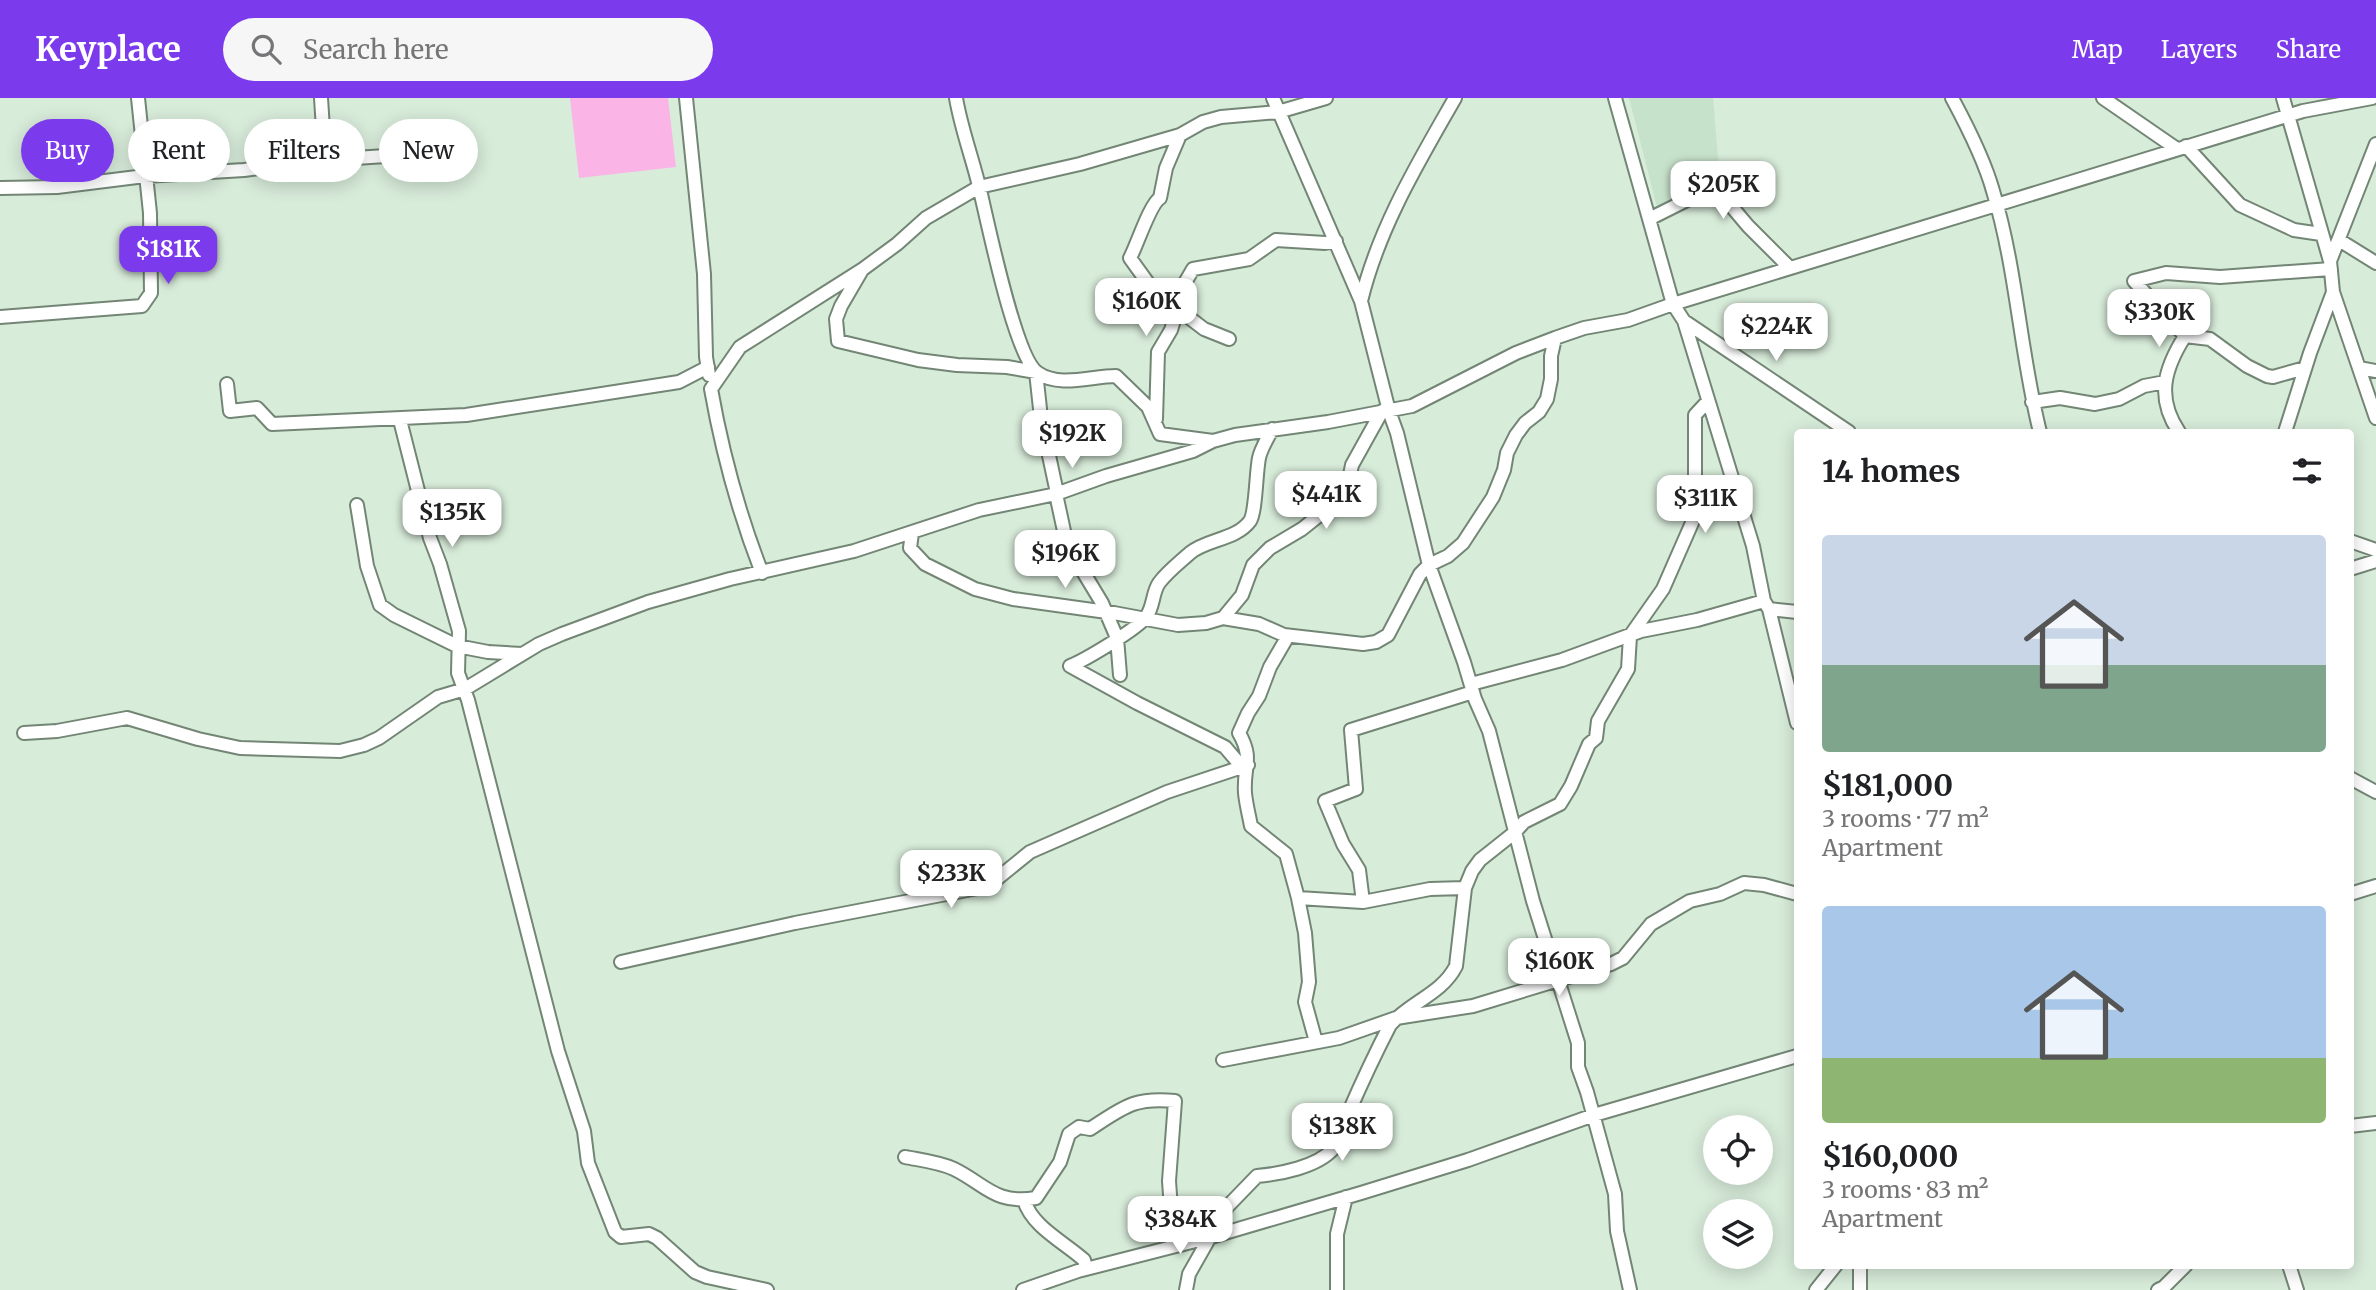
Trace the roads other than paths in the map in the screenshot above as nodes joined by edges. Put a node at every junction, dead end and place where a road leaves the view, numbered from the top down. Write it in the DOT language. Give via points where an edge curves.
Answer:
graph roads {
  1 [pos="138,98"];
  2 [pos="321,98"];
  3 [pos="686,98"];
  4 [pos="956,98"];
  5 [pos="1273,98"];
  6 [pos="1326,98"];
  7 [pos="1455,98"];
  8 [pos="1615,98"];
  9 [pos="1952,98"];
  10 [pos="2103,98"];
  11 [pos="2283,98"];
  12 [pos="2372,98"];
  13 [pos="1278,112"];
  14 [pos="2289,116"];
  15 [pos="140,119"];
  16 [pos="322,119"];
  17 [pos="1180,135"];
  18 [pos="2376,144"];
  19 [pos="2181,148"];
  20 [pos="128,178"];
  21 [pos="146,182"];
  22 [pos="979,187"];
  23 [pos="0,188"];
  24 [pos="1997,204"];
  25 [pos="1649,219"];
  26 [pos="2321,234"];
  27 [pos="2339,240"];
  28 [pos="1336,241"];
  29 [pos="2376,263"];
  30 [pos="2330,265"];
  31 [pos="1790,268"];
  32 [pos="863,269"];
  33 [pos="2333,292"];
  34 [pos="1361,302"];
  35 [pos="1673,304"];
  36 [pos="1178,310"];
  37 [pos="0,317"];
  38 [pos="1684,321"];
  39 [pos="2185,336"];
  40 [pos="1555,338"];
  41 [pos="1229,340"];
  42 [pos="708,367"];
  43 [pos="2305,368"];
  44 [pos="2359,368"];
  45 [pos="2376,371"];
  46 [pos="1036,372"];
  47 [pos="2165,382"];
  48 [pos="227,384"];
  49 [pos="712,389"];
  50 [pos="1708,401"];
  51 [pos="2032,402"];
  52 [pos="1386,411"];
  53 [pos="2376,418"];
  54 [pos="400,420"];
  55 [pos="1155,427"];
  56 [pos="1272,429"];
  57 [pos="1845,429"];
  58 [pos="2039,429"];
  59 [pos="2177,429"];
  60 [pos="2286,429"];
  61 [pos="1213,441"];
  62 [pos="1057,494"];
  63 [pos="357,505"];
  64 [pos="912,533"];
  65 [pos="2354,542"];
  66 [pos="2376,550"];
  67 [pos="2376,561"];
  68 [pos="1429,565"];
  69 [pos="2354,568"];
  70 [pos="762,573"];
  71 [pos="1767,605"];
  72 [pos="1794,611"];
  73 [pos="1106,612"];
  74 [pos="1223,618"];
  75 [pos="1145,619"];
  76 [pos="1287,636"];
  77 [pos="1630,636"];
  78 [pos="1117,638"];
  79 [pos="457,646"];
  80 [pos="523,654"];
  81 [pos="1120,675"];
  82 [pos="1472,688"];
  83 [pos="465,689"];
  84 [pos="1794,711"];
  85 [pos="24,733"];
  86 [pos="1245,766"];
  87 [pos="2354,780"];
  88 [pos="2376,792"];
  89 [pos="1514,833"];
  90 [pos="2376,886"];
  91 [pos="1465,888"];
  92 [pos="1794,893"];
  93 [pos="2354,893"];
  94 [pos="1298,898"];
  95 [pos="1363,902"];
  96 [pos="621,962"];
  97 [pos="1558,982"];
  98 [pos="1396,1018"];
  99 [pos="1315,1042"];
  100 [pos="1794,1057"];
  101 [pos="1223,1060"];
  102 [pos="1594,1115"];
  103 [pos="2376,1123"];
  104 [pos="2354,1126"];
  105 [pos="905,1157"];
  106 [pos="1346,1197"];
  107 [pos="1024,1200"];
  108 [pos="1211,1237"];
  109 [pos="1186,1243"];
  110 [pos="1086,1269"];
  111 [pos="1833,1269"];
  112 [pos="1860,1269"];
  113 [pos="2182,1269"];
  114 [pos="2289,1269"];
  115 [pos="767,1290"];
  116 [pos="1023,1290"];
  117 [pos="1186,1290"];
  118 [pos="1336,1290"];
  119 [pos="1630,1290"];
  120 [pos="1816,1290"];
  121 [pos="1860,1290"];
  122 [pos="2158,1290"];
  123 [pos="2297,1290"];
  1 -- 15 [label="street"];
  2 -- 16 [label="street"];
  3 -- 42 [label="street" via="704,274"];
  4 -- 22 [label="street"];
  5 -- 13 [label="street"];
  6 -- 13 [label="street"];
  7 -- 34 [label="street" via="1398,200"];
  8 -- 25 [label="street"];
  9 -- 24 [label="street"];
  10 -- 19 [label="street"];
  11 -- 14 [label="street"];
  12 -- 14 [label="street"];
  13 -- 17 [label="street" via="1221,117"];
  13 -- 28 [label="street"];
  14 -- 19 [label="street"];
  14 -- 26 [label="street"];
  17 -- 22 [label="street"];
  17 -- 36 [label="street" via="1160,198 1154,202 1130,258 1153,290"];
  18 -- 27 [label="street"];
  19 -- 24 [label="street"];
  19 -- 26 [label="street" via="2240,205 2294,230"];
  20 -- 23 [label="street"];
  21 -- 37 [label="street" via="151,293 142,306"];
  22 -- 32 [label="street" via="926,218"];
  22 -- 46 [label="street" via="1011,314"];
  24 -- 31 [label="street"];
  24 -- 51 [label="street"];
  25 -- 31 [label="street" via="1716,188"];
  25 -- 35 [label="street"];
  26 -- 30 [label="street"];
  27 -- 29 [label="street"];
  27 -- 30 [label="street"];
  28 -- 34 [label="street"];
  28 -- 36 [label="street" via="1276,240 1249,259 1197,267 1190,272"];
  30 -- 33 [label="street"];
  30 -- 39 [label="street" via="2220,277 2166,273 2134,281"];
  31 -- 35 [label="street"];
  32 -- 46 [label="street" via="836,319 838,341 918,360"];
  32 -- 49 [label="street" via="740,347"];
  33 -- 43 [label="street"];
  33 -- 44 [label="street"];
  34 -- 52 [label="street"];
  35 -- 38 [label="street"];
  35 -- 40 [label="street"];
  36 -- 41 [label="street"];
  36 -- 55 [label="street" via="1158,352"];
  38 -- 50 [label="street"];
  38 -- 57 [label="street"];
  39 -- 43 [label="street" via="2210,340 2267,376"];
  39 -- 47 [label="street"];
  40 -- 52 [label="street" via="1412,406"];
  40 -- 68 [label="street" via="1547,399 1516,435 1493,497 1463,543"];
  42 -- 49 [label="street"];
  42 -- 54 [label="street" via="679,382 478,414"];
  43 -- 60 [label="street"];
  44 -- 45 [label="street"];
  44 -- 53 [label="street"];
  46 -- 55 [label="street" via="1062,381 1116,376 1148,407"];
  46 -- 62 [label="street"];
  47 -- 51 [label="street" via="2095,404 2060,398"];
  47 -- 59 [label="street" via="2166,407"];
  48 -- 54 [label="street" via="230,411 257,408 272,424"];
  49 -- 70 [label="street" via="717,422"];
  50 -- 71 [label="street"];
  50 -- 77 [label="street" via="1695,415 1695,516 1663,589"];
  51 -- 58 [label="street"];
  52 -- 56 [label="street"];
  52 -- 68 [label="street" via="1398,433"];
  52 -- 74 [label="street" via="1352,465 1346,494 1261,556 1242,595"];
  54 -- 79 [label="street" via="459,631"];
  55 -- 61 [label="street" via="1160,434"];
  56 -- 61 [label="street"];
  56 -- 75 [label="street" via="1259,454 1249,523 1223,540 1195,549 1171,570 1159,583"];
  61 -- 62 [label="street"];
  62 -- 64 [label="street" via="979,510"];
  62 -- 73 [label="street" via="1067,545"];
  63 -- 79 [label="street" via="367,566 380,605"];
  64 -- 70 [label="street"];
  64 -- 73 [label="street" via="911,548 925,564 975,589"];
  65 -- 66 [label="street"];
  67 -- 69 [label="street"];
  68 -- 76 [label="street" via="1383,640 1363,644"];
  68 -- 82 [label="street"];
  70 -- 80 [label="street" via="648,602"];
  71 -- 72 [label="street"];
  71 -- 77 [label="street"];
  71 -- 84 [label="street"];
  73 -- 75 [label="street"];
  73 -- 78 [label="street"];
  74 -- 75 [label="street" via="1178,625"];
  74 -- 76 [label="street" via="1259,624"];
  75 -- 78 [label="street"];
  76 -- 86 [label="street" via="1239,733 1247,747"];
  77 -- 82 [label="street"];
  77 -- 89 [label="street" via="1628,669 1598,721 1596,738 1566,795"];
  78 -- 81 [label="street"];
  78 -- 86 [label="street" via="1087,660 1070,666 1225,747"];
  79 -- 80 [label="street"];
  79 -- 83 [label="street" via="458,673"];
  80 -- 83 [label="street"];
  82 -- 89 [label="street" via="1489,731"];
  82 -- 95 [label="street" via="1351,730 1356,789 1325,801 1359,870"];
  83 -- 85 [label="street" via="438,697 364,746 340,751 240,748 127,718"];
  83 -- 115 [label="street" via="558,1051 584,1130 588,1163 615,1232 621,1237 649,1234 695,1272"];
  86 -- 94 [label="street" via="1251,826 1286,854"];
  86 -- 96 [label="street" via="1167,792 1030,852 988,886"];
  87 -- 88 [label="street"];
  89 -- 91 [label="street" via="1480,860"];
  89 -- 97 [label="street"];
  90 -- 93 [label="street"];
  91 -- 95 [label="street" via="1430,889"];
  91 -- 98 [label="street" via="1460,953 1452,973"];
  92 -- 97 [label="street" via="1744,883 1690,901 1645,929 1618,962"];
  94 -- 95 [label="street"];
  94 -- 99 [label="street" via="1309,982 1305,1002"];
  97 -- 98 [label="street" via="1473,1006"];
  97 -- 102 [label="street"];
  98 -- 99 [label="street"];
  98 -- 108 [label="street" via="1330,1152 1311,1162 1257,1176 1227,1207"];
  99 -- 101 [label="street"];
  100 -- 102 [label="street"];
  102 -- 106 [label="street"];
  102 -- 119 [label="street" via="1615,1194"];
  103 -- 104 [label="street"];
  105 -- 107 [label="street" via="953,1169 986,1191"];
  106 -- 108 [label="street"];
  106 -- 118 [label="street" via="1337,1234"];
  107 -- 109 [label="street" via="1036,1198 1060,1162 1069,1134 1079,1127 1090,1129 1130,1103 1175,1101 1171,1209"];
  107 -- 110 [label="street" via="1050,1234 1084,1260"];
  108 -- 109 [label="street"];
  108 -- 117 [label="street" via="1189,1274"];
  109 -- 110 [label="street"];
  110 -- 116 [label="street"];
  111 -- 120 [label="street"];
  112 -- 121 [label="street"];
  113 -- 122 [label="street"];
  114 -- 123 [label="street"];
}
